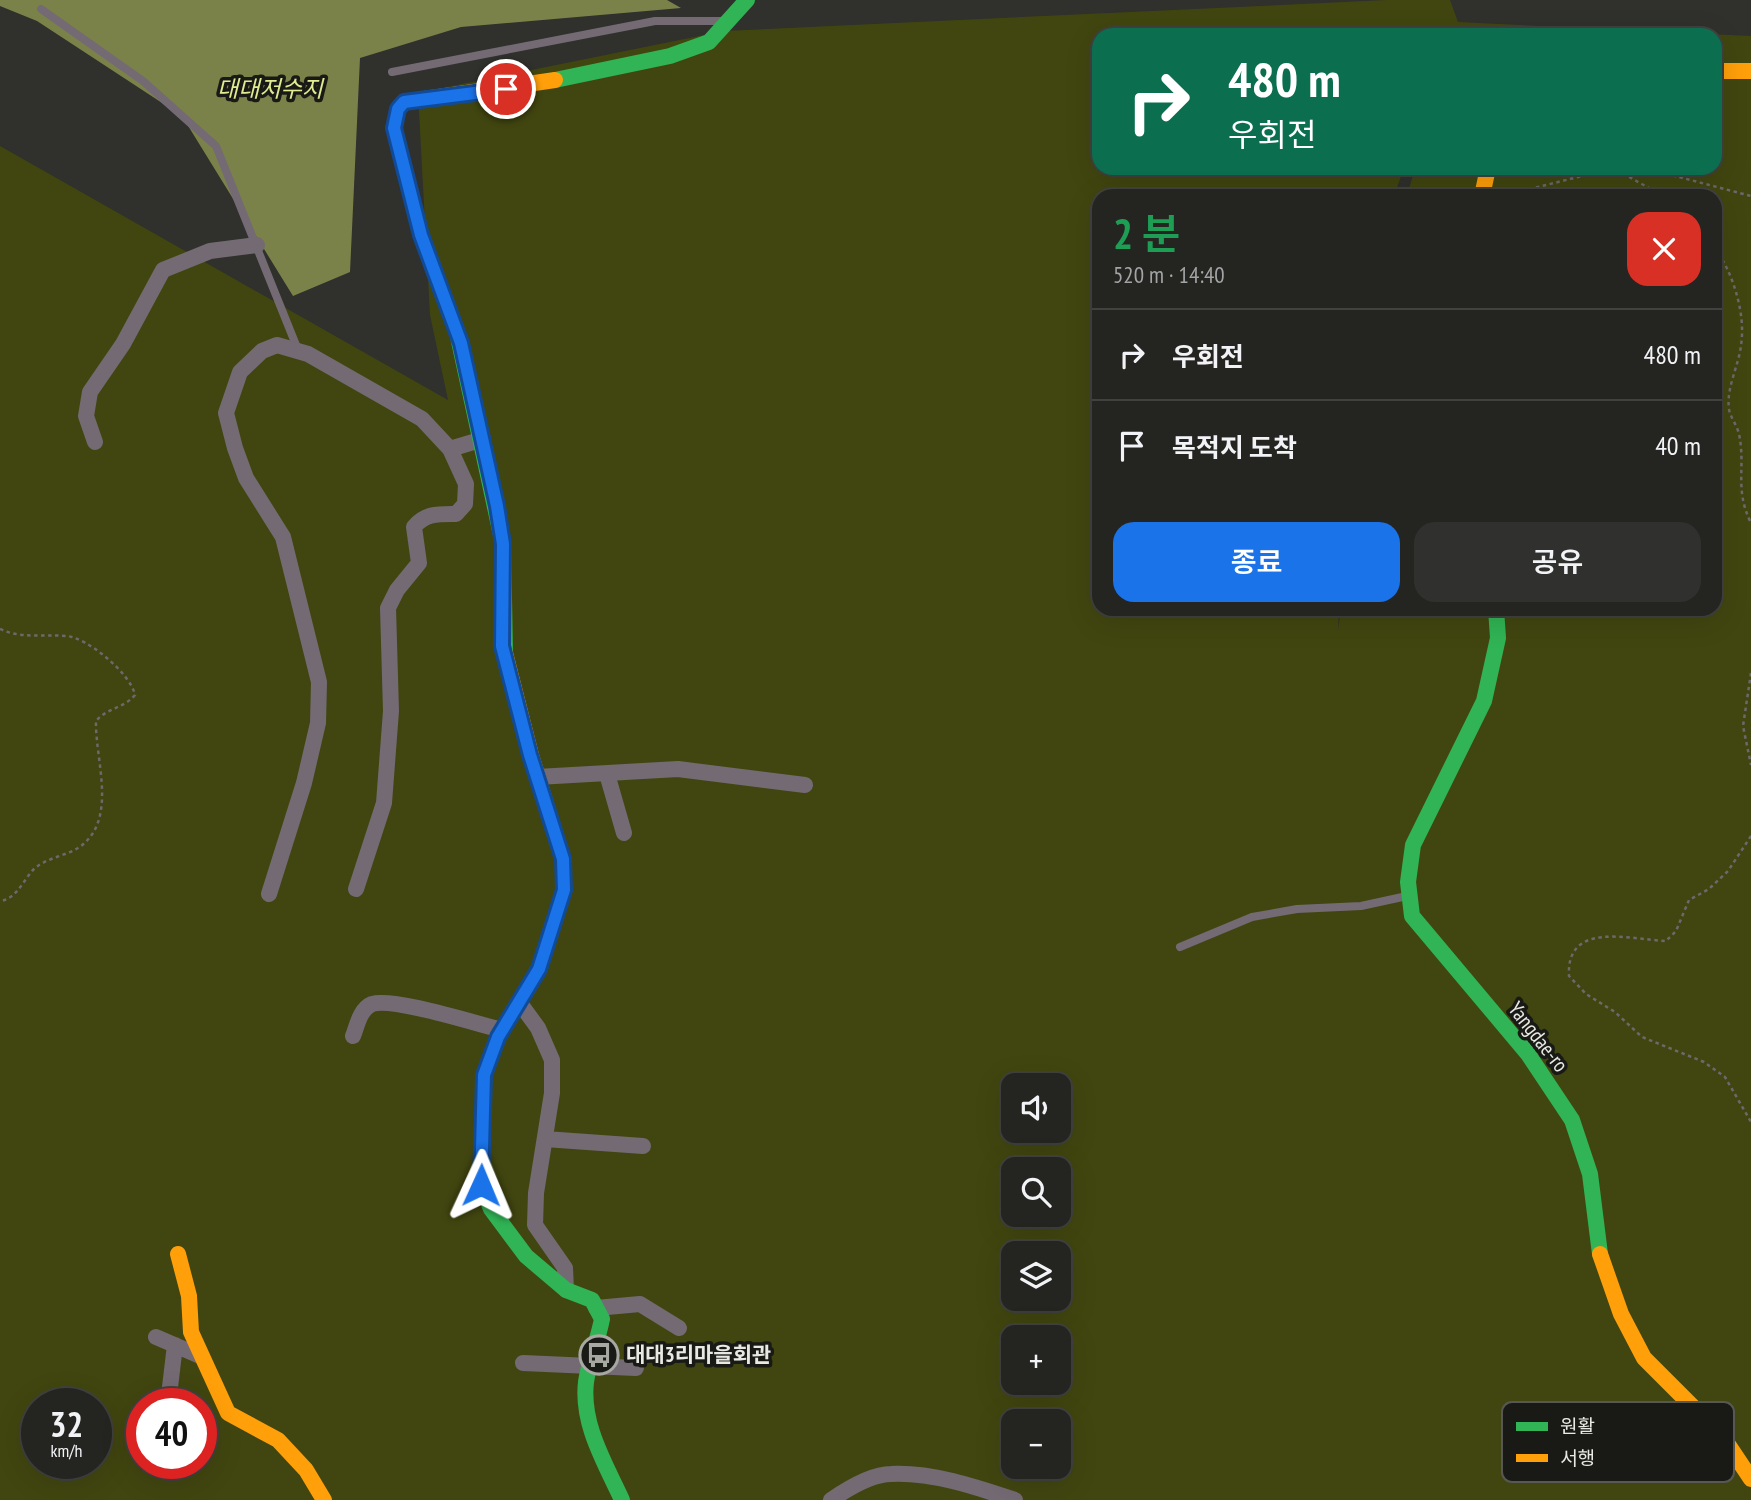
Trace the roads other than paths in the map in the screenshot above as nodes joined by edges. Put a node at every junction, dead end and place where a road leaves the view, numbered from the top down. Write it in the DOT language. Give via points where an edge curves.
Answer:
graph roads {
  1 [pos="747,0"];
  2 [pos="41,9"];
  3 [pos="730,21"];
  4 [pos="1722,71"];
  5 [pos="1751,71"];
  6 [pos="392,72"];
  7 [pos="257,245"];
  8 [pos="298,351"];
  9 [pos="483,439"];
  10 [pos="95,442"];
  11 [pos="450,449"];
  12 [pos="1496,616"];
  13 [pos="607,774"];
  14 [pos="537,777"];
  15 [pos="805,785"];
  16 [pos="624,833"];
  17 [pos="356,889"];
  18 [pos="269,894"];
  19 [pos="1409,896"];
  20 [pos="1180,947"];
  21 [pos="519,1002"];
  22 [pos="502,1030"];
  23 [pos="353,1036"];
  24 [pos="545,1139"];
  25 [pos="643,1146"];
  26 [pos="178,1254"];
  27 [pos="566,1290"];
  28 [pos="596,1308"];
  29 [pos="679,1328"];
  30 [pos="156,1337"];
  31 [pos="175,1345"];
  32 [pos="200,1356"];
  33 [pos="523,1363"];
  34 [pos="589,1366"];
  35 [pos="636,1368"];
  36 [pos="169,1388"];
  37 [pos="1688,1402"];
  38 [pos="1734,1454"];
  39 [pos="1751,1479"];
  40 [pos="324,1500"];
  41 [pos="622,1500"];
  42 [pos="831,1500"];
  43 [pos="1015,1500"];
  1 -- 3 [label="street"];
  2 -- 7 [label="lane" via="143,80 216,146"];
  3 -- 6 [label="lane" via="656,21"];
  3 -- 9 [label="street" via="709,42 670,57 529,86 404,102 398,109 394,128 421,235 461,343"];
  4 -- 5 [label="street"];
  7 -- 8 [label="lane"];
  7 -- 10 [label="street" via="210,251 163,270 90,392 86,416"];
  8 -- 11 [label="street" via="422,419"];
  8 -- 18 [label="street" via="277,345 262,351 240,372 226,414 246,478 282,537 319,682 318,723 304,783"];
  9 -- 11 [label="street"];
  9 -- 14 [label="street" via="503,544 502,646"];
  11 -- 17 [label="street" via="466,484 465,505 456,514 420,519 414,527 419,563 388,608 391,711 384,803"];
  12 -- 19 [label="street, Yangdae-ro" via="1498,638 1484,701 1413,845"];
  13 -- 14 [label="street"];
  13 -- 15 [label="street" via="678,769"];
  13 -- 16 [label="street"];
  14 -- 21 [label="street" via="563,859 564,890 539,969"];
  19 -- 20 [label="lane" via="1361,906 1252,917"];
  19 -- 37 [label="street, Yangdae-ro" via="1412,916 1528,1054 1572,1120 1590,1174 1600,1258 1621,1314 1644,1357"];
  21 -- 22 [label="street"];
  21 -- 24 [label="street" via="538,1028 552,1060"];
  22 -- 23 [label="street" via="394,1004 373,1004 363,1011"];
  22 -- 27 [label="street" via="484,1075 481,1185 491,1209 526,1256"];
  24 -- 25 [label="street"];
  24 -- 27 [label="street" via="535,1224 565,1268"];
  26 -- 32 [label="street" via="190,1296 191,1332"];
  27 -- 28 [label="street" via="592,1300"];
  28 -- 29 [label="street" via="639,1304"];
  28 -- 34 [label="street" via="603,1319"];
  30 -- 31 [label="street"];
  31 -- 32 [label="street"];
  31 -- 36 [label="street"];
  32 -- 40 [label="street" via="228,1413 278,1440 306,1470"];
  33 -- 34 [label="street"];
  34 -- 35 [label="street"];
  34 -- 41 [label="street" via="585,1406"];
  38 -- 39 [label="street, Yangdae-ro"];
  42 -- 43 [label="street" via="889,1473 939,1478"];
}
